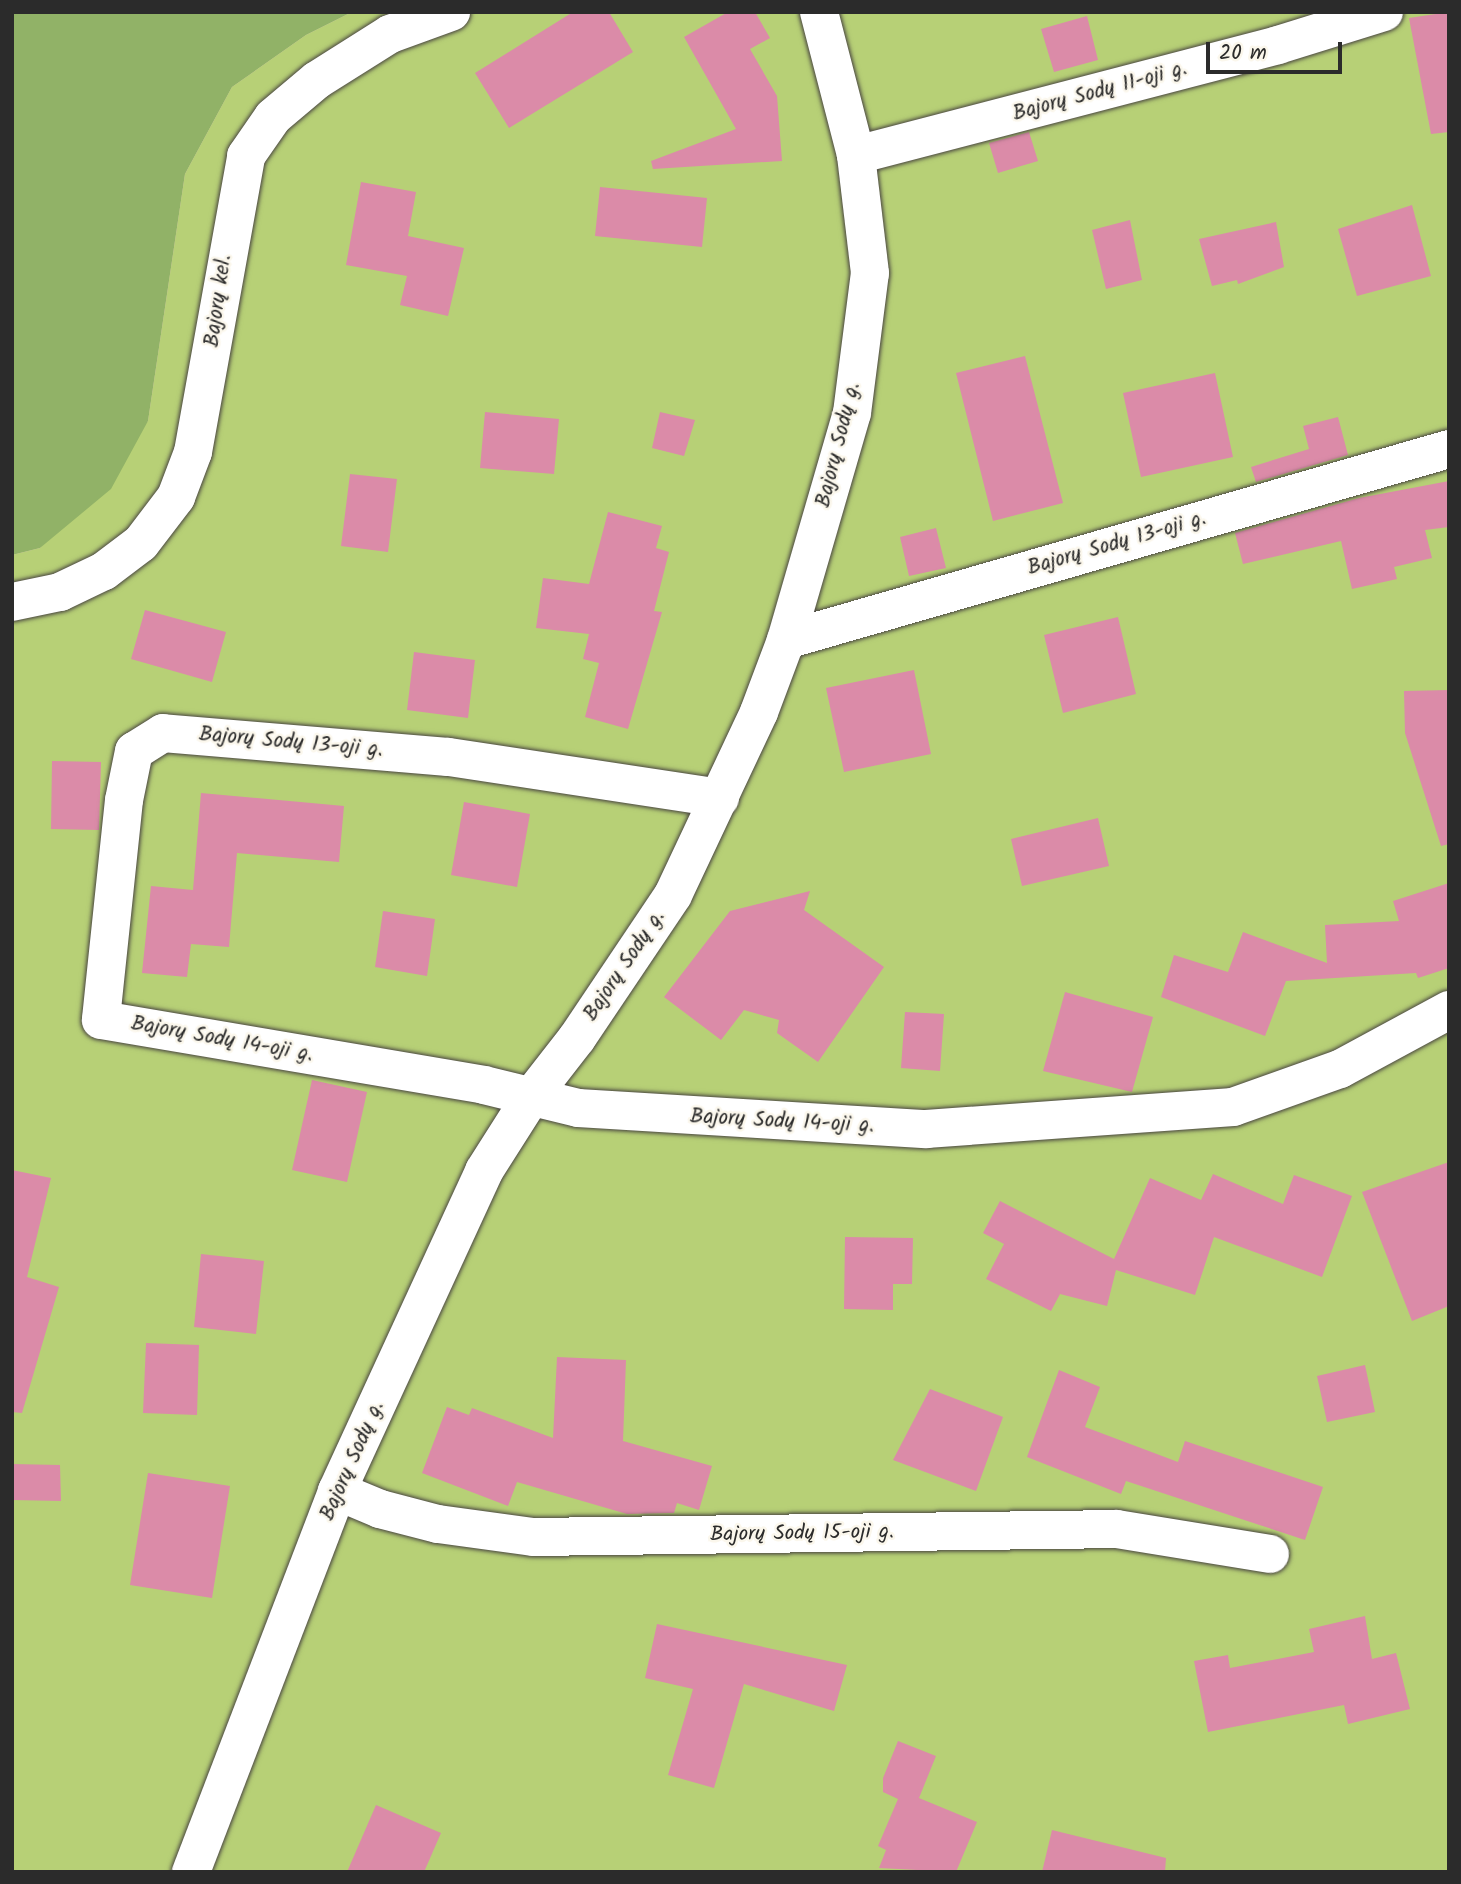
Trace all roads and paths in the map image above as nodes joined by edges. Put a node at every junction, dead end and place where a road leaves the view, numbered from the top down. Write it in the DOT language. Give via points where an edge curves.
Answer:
graph roads {
  1 [pos="451,12"];
  2 [pos="819,12"];
  3 [pos="1384,12"];
  4 [pos="856,155"];
  5 [pos="1449,449"];
  6 [pos="12,602"];
  7 [pos="786,640"];
  8 [pos="720,798"];
  9 [pos="1449,1010"];
  10 [pos="101,1020"];
  11 [pos="531,1097"];
  12 [pos="337,1491"];
  13 [pos="1270,1554"];
  14 [pos="191,1872"];
  1 -- 6 [label="street, Bajorų kel." via="390,34 317,80 273,117 246,156 194,452 176,497 141,543 104,571 60,592"];
  2 -- 4 [label="street, Bajorų Sodų g."];
  3 -- 4 [label="street, Bajorų Sodų 11-oji g." via="1278,45"];
  4 -- 7 [label="street, Bajorų Sodų g." via="870,273 852,413"];
  5 -- 7 [label="street, Bajorų Sodų 13-oji g."];
  7 -- 8 [label="street, Bajorų Sodų g."];
  8 -- 10 [label="street, Bajorų Sodų 13-oji g." via="449,757 163,733 134,751 124,800"];
  8 -- 11 [label="street, Bajorų Sodų g." via="673,895 577,1038"];
  9 -- 11 [label="street, Bajorų Sodų 14-oji g." via="1340,1069 1233,1107 926,1129 628,1115"];
  10 -- 11 [label="street, Bajorų Sodų 14-oji g."];
  11 -- 12 [label="street, Bajorų Sodų g." via="484,1171"];
  12 -- 13 [label="street, Bajorų Sodų 15-oji g." via="380,1509 438,1524 533,1537 1117,1529"];
  12 -- 14 [label="street, Bajorų Sodų g."];
}
